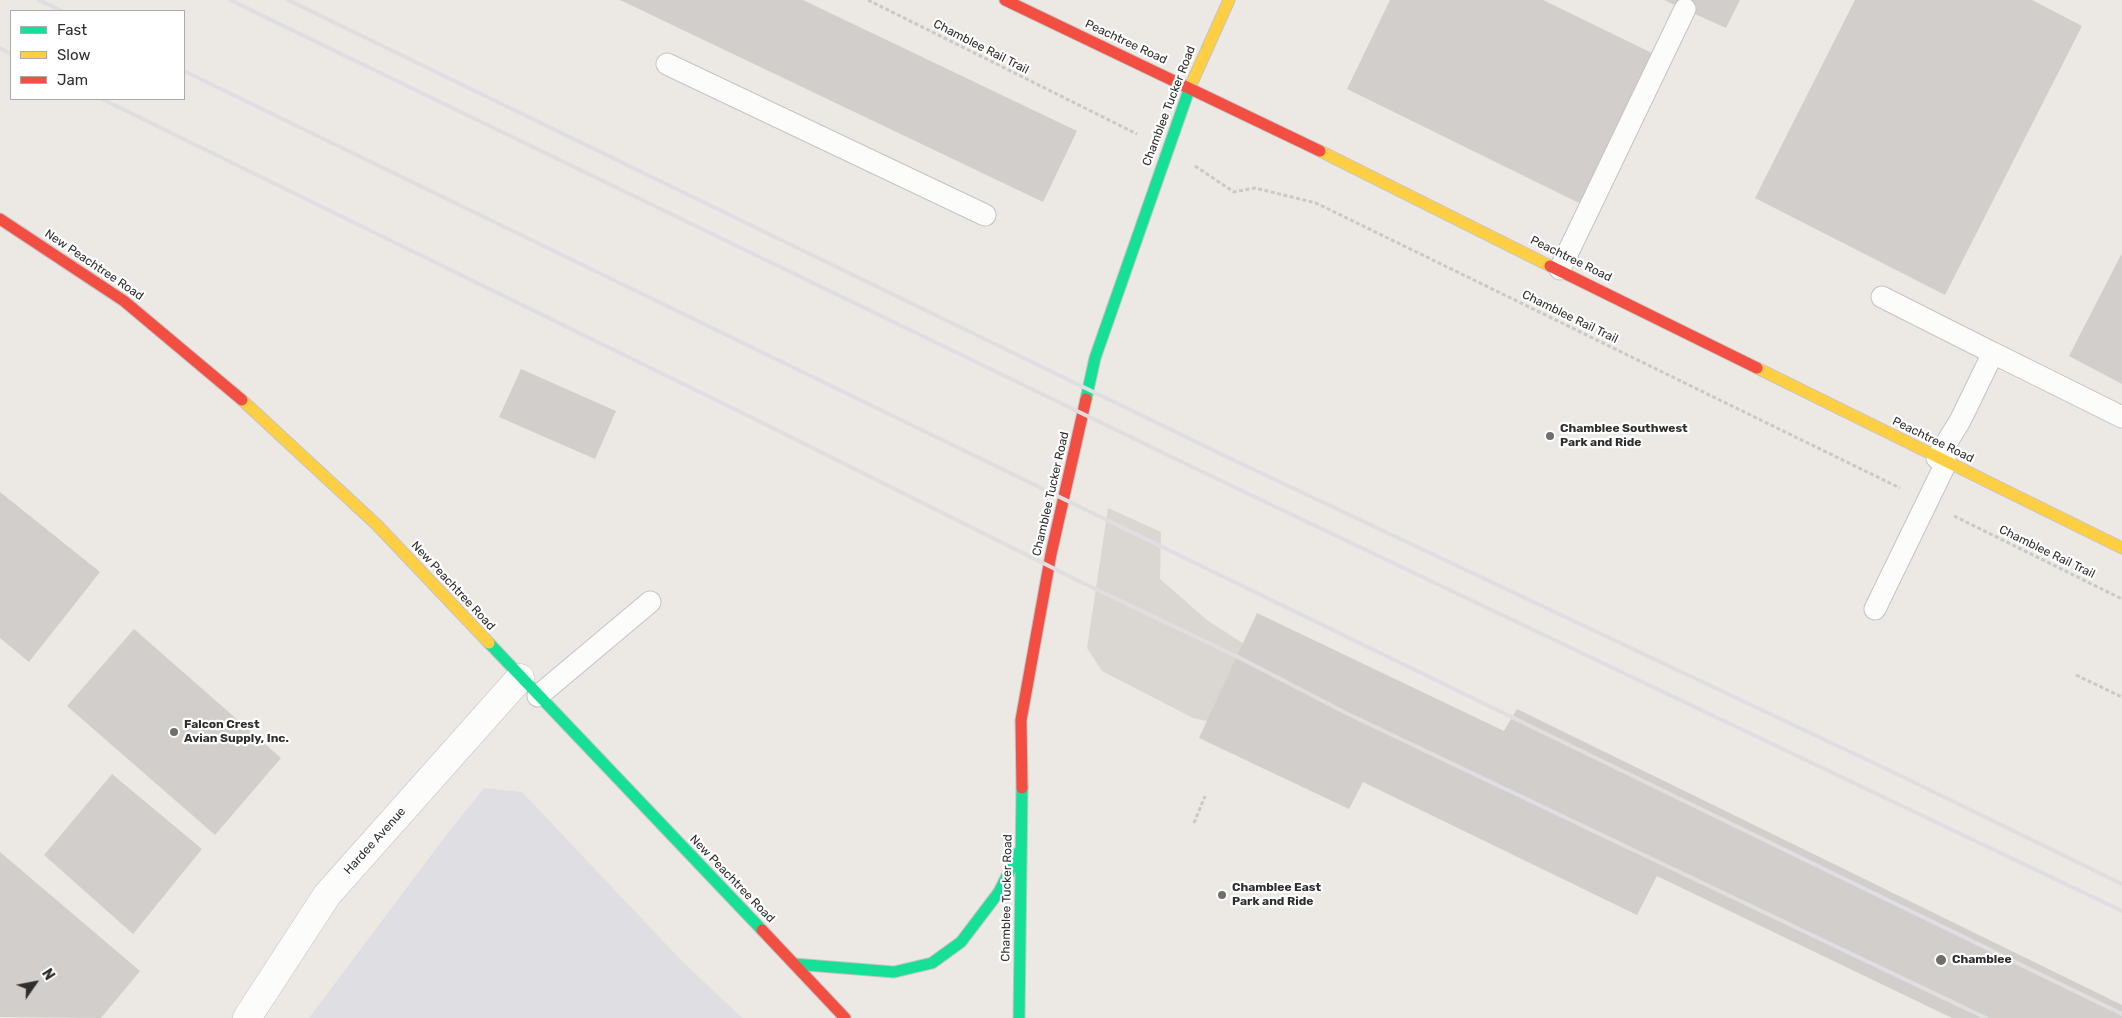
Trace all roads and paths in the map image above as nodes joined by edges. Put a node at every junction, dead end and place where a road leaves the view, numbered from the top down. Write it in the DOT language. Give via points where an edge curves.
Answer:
graph roads {
  1 [pos="868,0"];
  2 [pos="1005,0"];
  3 [pos="1229,0"];
  4 [pos="1685,9"];
  5 [pos="667,64"];
  6 [pos="1190,87"];
  7 [pos="1087,110"];
  8 [pos="1234,192"];
  9 [pos="985,215"];
  10 [pos="0,219"];
  11 [pos="1560,269"];
  12 [pos="1882,297"];
  13 [pos="1993,353"];
  14 [pos="2122,417"];
  15 [pos="1942,460"];
  16 [pos="1892,484"];
  17 [pos="1964,521"];
  18 [pos="2122,548"];
  19 [pos="2122,598"];
  20 [pos="650,602"];
  21 [pos="1875,608"];
  22 [pos="2076,675"];
  23 [pos="529,687"];
  24 [pos="2122,697"];
  25 [pos="1205,796"];
  26 [pos="1194,823"];
  27 [pos="1022,846"];
  28 [pos="794,964"];
  29 [pos="247,1018"];
  30 [pos="845,1018"];
  31 [pos="1019,1018"];
  1 -- 7 [label="path, Chamblee Rail Trail"];
  2 -- 6 [label="street, Peachtree Road"];
  3 -- 6 [label="street, Chamblee Tucker Road"];
  4 -- 11 [label="lane"];
  5 -- 9 [label="lane"];
  6 -- 11 [label="street, Peachtree Road"];
  6 -- 27 [label="street, Chamblee Tucker Road" via="1095,358 1051,554 1020,720"];
  8 -- 16 [label="path, Chamblee Rail Trail" via="1255,188 1316,203"];
  10 -- 23 [label="street, New Peachtree Road" via="124,301 252,408 376,524"];
  11 -- 15 [label="street, Peachtree Road"];
  12 -- 13 [label="lane"];
  13 -- 14 [label="lane"];
  13 -- 15 [label="lane"];
  15 -- 18 [label="street, Peachtree Road"];
  15 -- 21 [label="lane"];
  17 -- 19 [label="path, Chamblee Rail Trail"];
  20 -- 23 [label="lane"];
  22 -- 24 [label="path"];
  23 -- 28 [label="street, New Peachtree Road"];
  23 -- 29 [label="street, Hardee Avenue" via="327,895"];
  25 -- 26 [label="path"];
  27 -- 28 [label="street" via="999,892 961,942 932,963 894,972"];
  27 -- 31 [label="street, Chamblee Tucker Road"];
  28 -- 30 [label="street, New Peachtree Road"];
}
